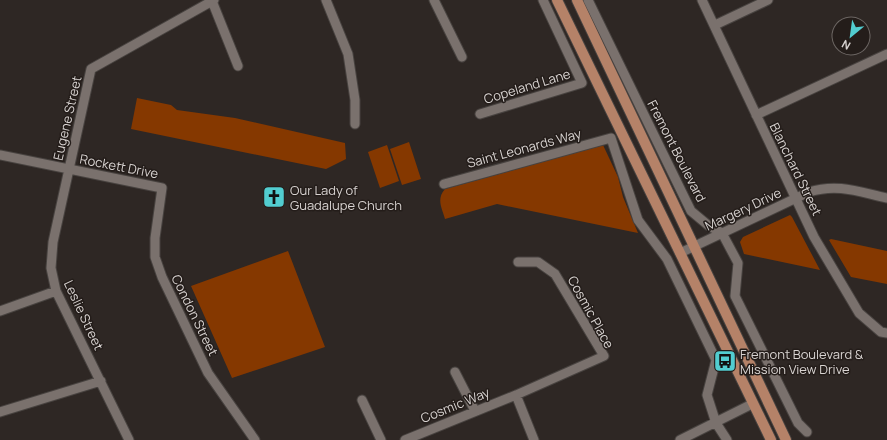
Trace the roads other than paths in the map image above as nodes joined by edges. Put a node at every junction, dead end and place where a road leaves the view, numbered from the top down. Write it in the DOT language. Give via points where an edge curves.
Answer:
graph roads {
  1 [pos="326,0"];
  2 [pos="434,0"];
  3 [pos="543,0"];
  4 [pos="557,0"];
  5 [pos="577,0"];
  6 [pos="588,0"];
  7 [pos="702,0"];
  8 [pos="768,0"];
  9 [pos="213,1"];
  10 [pos="714,25"];
  11 [pos="887,54"];
  12 [pos="462,57"];
  13 [pos="238,66"];
  14 [pos="480,114"];
  15 [pos="756,115"];
  16 [pos="355,124"];
  17 [pos="0,155"];
  18 [pos="69,170"];
  19 [pos="444,184"];
  20 [pos="162,188"];
  21 [pos="887,198"];
  22 [pos="796,199"];
  23 [pos="722,233"];
  24 [pos="695,246"];
  25 [pos="680,253"];
  26 [pos="518,262"];
  27 [pos="56,291"];
  28 [pos="0,310"];
  29 [pos="887,333"];
  30 [pos="455,372"];
  31 [pos="101,381"];
  32 [pos="516,395"];
  33 [pos="765,397"];
  34 [pos="362,400"];
  35 [pos="752,404"];
  36 [pos="475,411"];
  37 [pos="0,412"];
  38 [pos="716,423"];
  39 [pos="807,432"];
  40 [pos="129,440"];
  41 [pos="255,440"];
  42 [pos="381,440"];
  43 [pos="405,440"];
  44 [pos="534,440"];
  45 [pos="680,440"];
  46 [pos="727,440"];
  47 [pos="771,440"];
  48 [pos="786,440"];
  1 -- 16 [label="street" via="348,54 355,100"];
  2 -- 12 [label="street"];
  3 -- 14 [label="street, Copeland Lane" via="582,83"];
  4 -- 25 [label="main road"];
  5 -- 24 [label="main road, Fremont Boulevard"];
  6 -- 23 [label="street, Fremont Boulevard" via="691,211"];
  7 -- 10 [label="street, Blanchard Street"];
  8 -- 10 [label="street"];
  9 -- 13 [label="street"];
  9 -- 18 [label="street, Eugene Street" via="91,69"];
  10 -- 15 [label="street, Blanchard Street"];
  11 -- 15 [label="street"];
  15 -- 22 [label="street, Blanchard Street"];
  17 -- 18 [label="street, Rockett Drive"];
  18 -- 20 [label="street, Rockett Drive"];
  18 -- 27 [label="street, Leslie Street" via="53,242 51,268"];
  19 -- 38 [label="street, Saint Leonards Way" via="611,138 638,220 667,259 716,360 707,395"];
  20 -- 41 [label="street, Condon Street" via="155,257 162,277 208,373"];
  21 -- 22 [label="street, Margery Drive" via="834,187 823,188"];
  22 -- 23 [label="street, Margery Drive"];
  22 -- 29 [label="street, Blanchard Street" via="814,237 859,312 881,332"];
  23 -- 24 [label="street, Margery Drive"];
  23 -- 39 [label="street" via="738,263 735,296 798,423"];
  24 -- 25 [label="street, Margery Drive"];
  24 -- 33 [label="main road, Fremont Boulevard"];
  25 -- 35 [label="main road"];
  26 -- 32 [label="street, Cosmic Place" via="538,262 555,274 604,356"];
  27 -- 28 [label="street"];
  27 -- 31 [label="street, Leslie Street"];
  30 -- 36 [label="street"];
  31 -- 37 [label="street"];
  31 -- 40 [label="street, Leslie Street"];
  32 -- 36 [label="street, Cosmic Way"];
  32 -- 44 [label="street"];
  33 -- 35 [label="main road"];
  33 -- 48 [label="main road, Fremont Boulevard"];
  34 -- 42 [label="street"];
  35 -- 38 [label="street"];
  35 -- 47 [label="main road"];
  36 -- 43 [label="street, Cosmic Way"];
  38 -- 45 [label="street"];
  38 -- 46 [label="street"];
}
